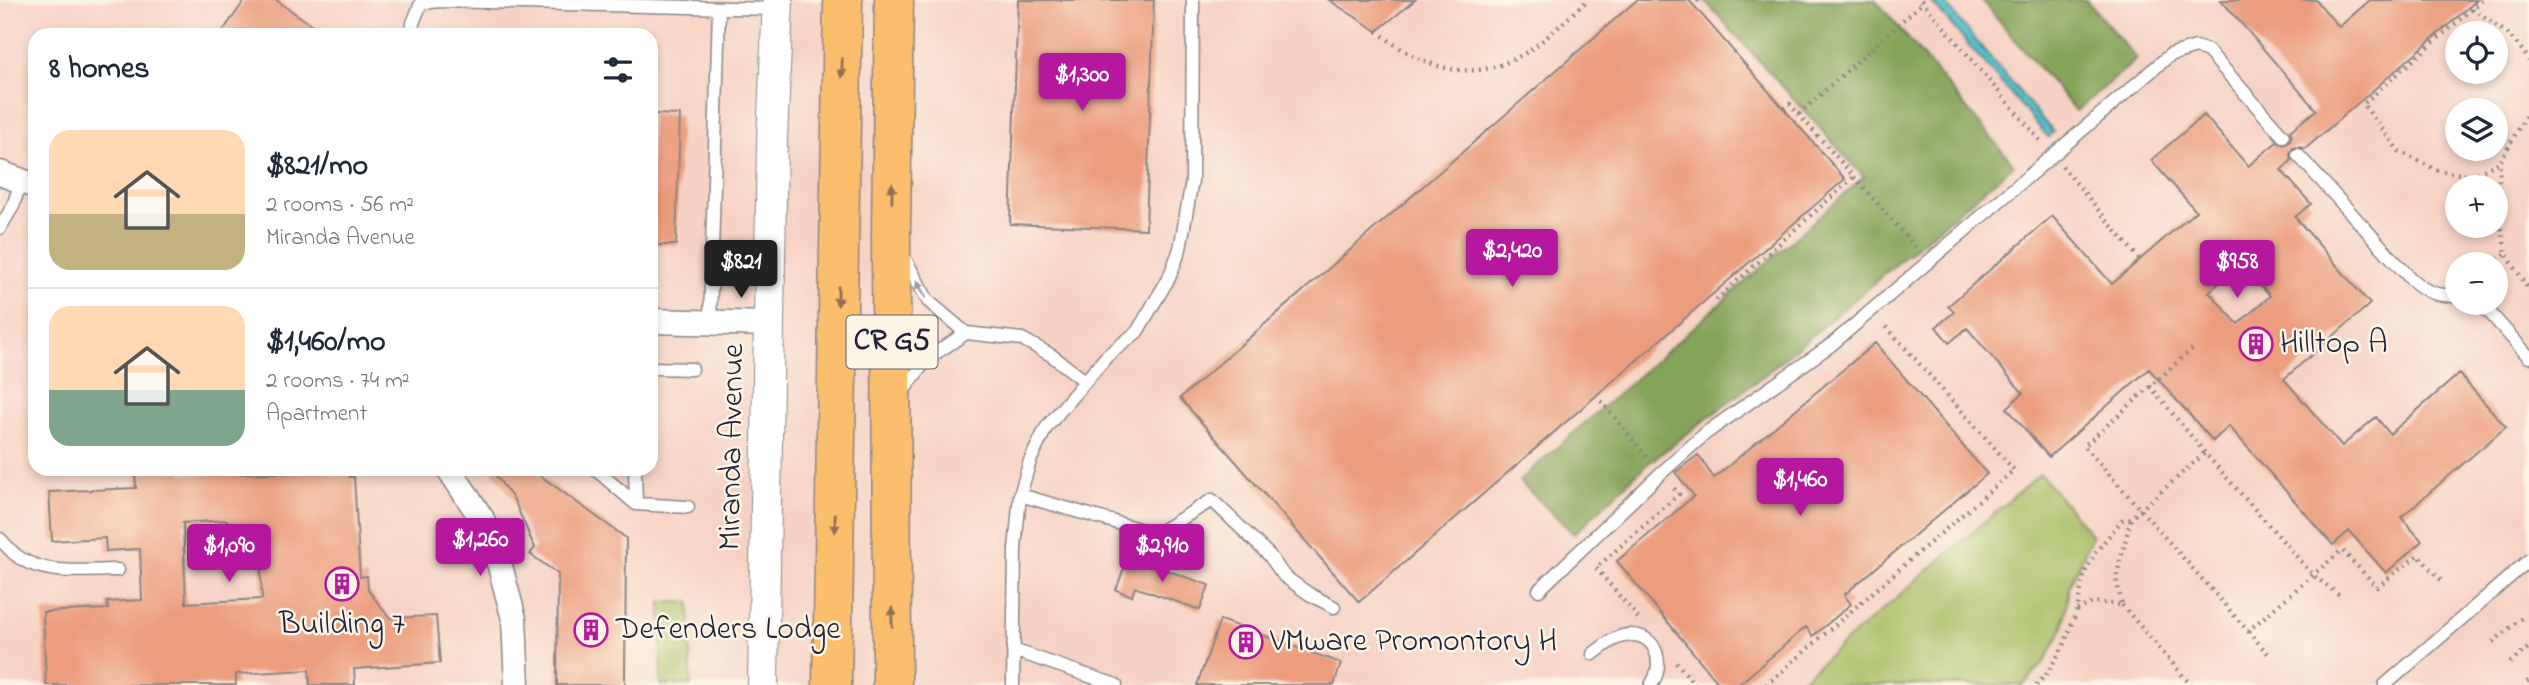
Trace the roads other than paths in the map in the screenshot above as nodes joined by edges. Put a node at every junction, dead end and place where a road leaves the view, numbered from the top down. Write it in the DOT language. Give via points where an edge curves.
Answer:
graph roads {
  1 [pos="843,0"];
  2 [pos="894,0"];
  3 [pos="1193,0"];
  4 [pos="778,4"];
  5 [pos="719,8"];
  6 [pos="413,28"];
  7 [pos="2283,136"];
  8 [pos="2298,155"];
  9 [pos="19,180"];
  10 [pos="0,228"];
  11 [pos="891,233"];
  12 [pos="2445,296"];
  13 [pos="2492,315"];
  14 [pos="658,321"];
  15 [pos="710,322"];
  16 [pos="770,324"];
  17 [pos="966,333"];
  18 [pos="2529,357"];
  19 [pos="658,368"];
  20 [pos="692,369"];
  21 [pos="1085,381"];
  22 [pos="892,405"];
  23 [pos="454,476"];
  24 [pos="603,476"];
  25 [pos="635,476"];
  26 [pos="1020,495"];
  27 [pos="636,504"];
  28 [pos="688,507"];
  29 [pos="0,539"];
  30 [pos="2529,560"];
  31 [pos="118,570"];
  32 [pos="1539,590"];
  33 [pos="1334,607"];
  34 [pos="1013,650"];
  35 [pos="1593,654"];
  36 [pos="2392,683"];
  37 [pos="517,685"];
  38 [pos="763,685"];
  39 [pos="832,685"];
  40 [pos="892,685"];
  41 [pos="1013,685"];
  42 [pos="1116,685"];
  43 [pos="1651,685"];
  1 -- 39 [label="highway, CR G5, one-way"];
  11 -- 2 [label="highway, CR G5, one-way"];
  3 -- 21 [label="lane" via="1192,181 1180,249 1169,278 1137,332"];
  4 -- 5 [label="lane"];
  4 -- 16 [label="street, Miranda Avenue"];
  5 -- 6 [label="lane" via="440,1 421,3"];
  5 -- 15 [label="lane"];
  7 -- 32 [label="lane" via="2208,51 2196,47 2170,55 1831,345 1706,433"];
  8 -- 12 [label="lane" via="2410,278 2426,292"];
  9 -- 10 [label="lane" via="13,206"];
  17 -- 11 [label="lane, one-way" via="928,301"];
  11 -- 22 [label="highway, CR G5"];
  13 -- 18 [label="lane"];
  14 -- 15 [label="street"];
  15 -- 16 [label="street"];
  16 -- 38 [label="street, Miranda Avenue"];
  17 -- 21 [label="lane" via="1022,339"];
  17 -- 22 [label="lane" via="927,359"];
  19 -- 20 [label="lane"];
  21 -- 26 [label="lane" via="1046,428"];
  40 -- 22 [label="highway, CR G5, one-way"];
  23 -- 37 [label="street" via="482,519 500,566 514,619"];
  24 -- 27 [label="lane"];
  25 -- 27 [label="lane"];
  26 -- 33 [label="lane" via="1149,532 1163,530 1212,500 1269,555 1283,576"];
  26 -- 34 [label="lane"];
  27 -- 28 [label="lane"];
  29 -- 31 [label="lane" via="19,558 34,565"];
  30 -- 36 [label="lane"];
  34 -- 41 [label="lane"];
  34 -- 42 [label="lane"];
  35 -- 43 [label="lane" via="1616,638 1634,635 1646,639 1659,661"];
}
